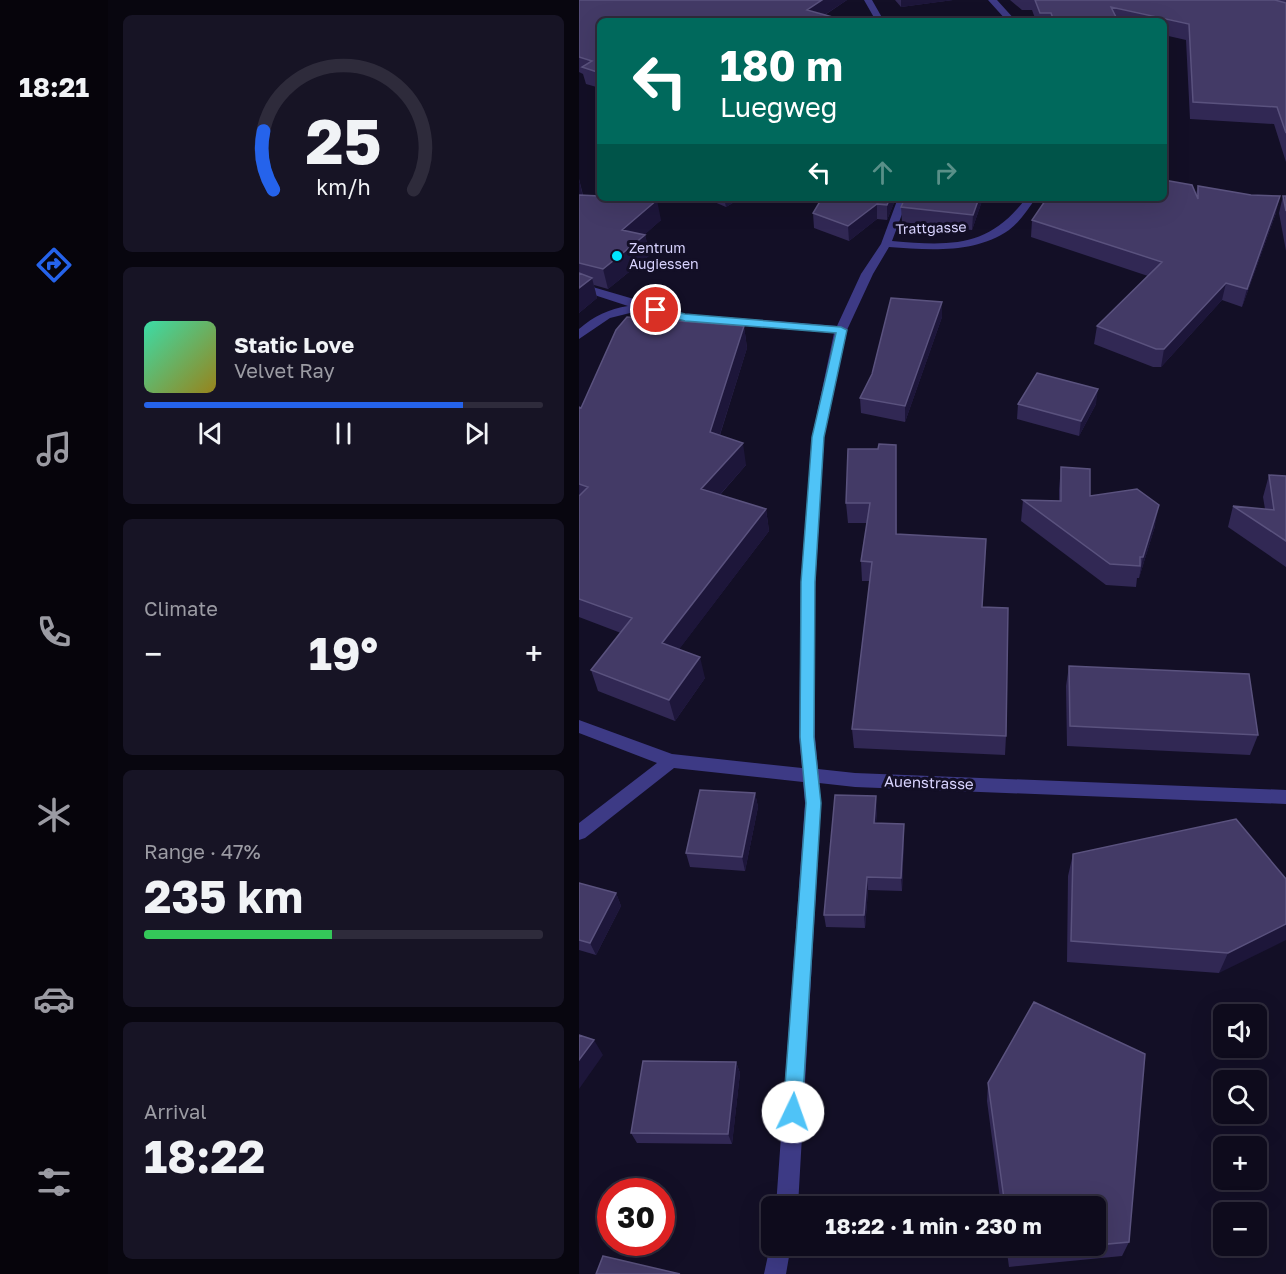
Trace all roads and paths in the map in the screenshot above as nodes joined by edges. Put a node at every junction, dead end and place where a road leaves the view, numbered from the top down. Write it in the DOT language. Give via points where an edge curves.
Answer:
graph roads {
  1 [pos="868,0"];
  2 [pos="992,0"];
  3 [pos="878,18"];
  4 [pos="1009,18"];
  5 [pos="902,201"];
  6 [pos="1028,201"];
  7 [pos="886,244"];
  8 [pos="579,286"];
  9 [pos="644,307"];
  10 [pos="841,330"];
  11 [pos="579,335"];
  12 [pos="579,726"];
  13 [pos="671,761"];
  14 [pos="812,775"];
  15 [pos="1286,798"];
  16 [pos="579,833"];
  17 [pos="788,1196"];
  18 [pos="778,1256"];
  19 [pos="775,1274"];
  1 -- 3 [label="street"];
  2 -- 4 [label="street"];
  5 -- 7 [label="street"];
  6 -- 7 [label="street, Trattgasse" via="1004,229 974,242 917,247"];
  7 -- 10 [label="street"];
  8 -- 9 [label="street"];
  9 -- 10 [label="street" via="685,317"];
  9 -- 11 [label="street" via="619,309 602,316"];
  10 -- 14 [label="street" via="818,437 813,504 807,737"];
  12 -- 13 [label="street, Auenstrasse"];
  13 -- 14 [label="street, Auenstrasse"];
  13 -- 16 [label="street"];
  14 -- 15 [label="street, Auenstrasse" via="867,781"];
  14 -- 17 [label="street"];
  18 -- 19 [label="street"];
}
